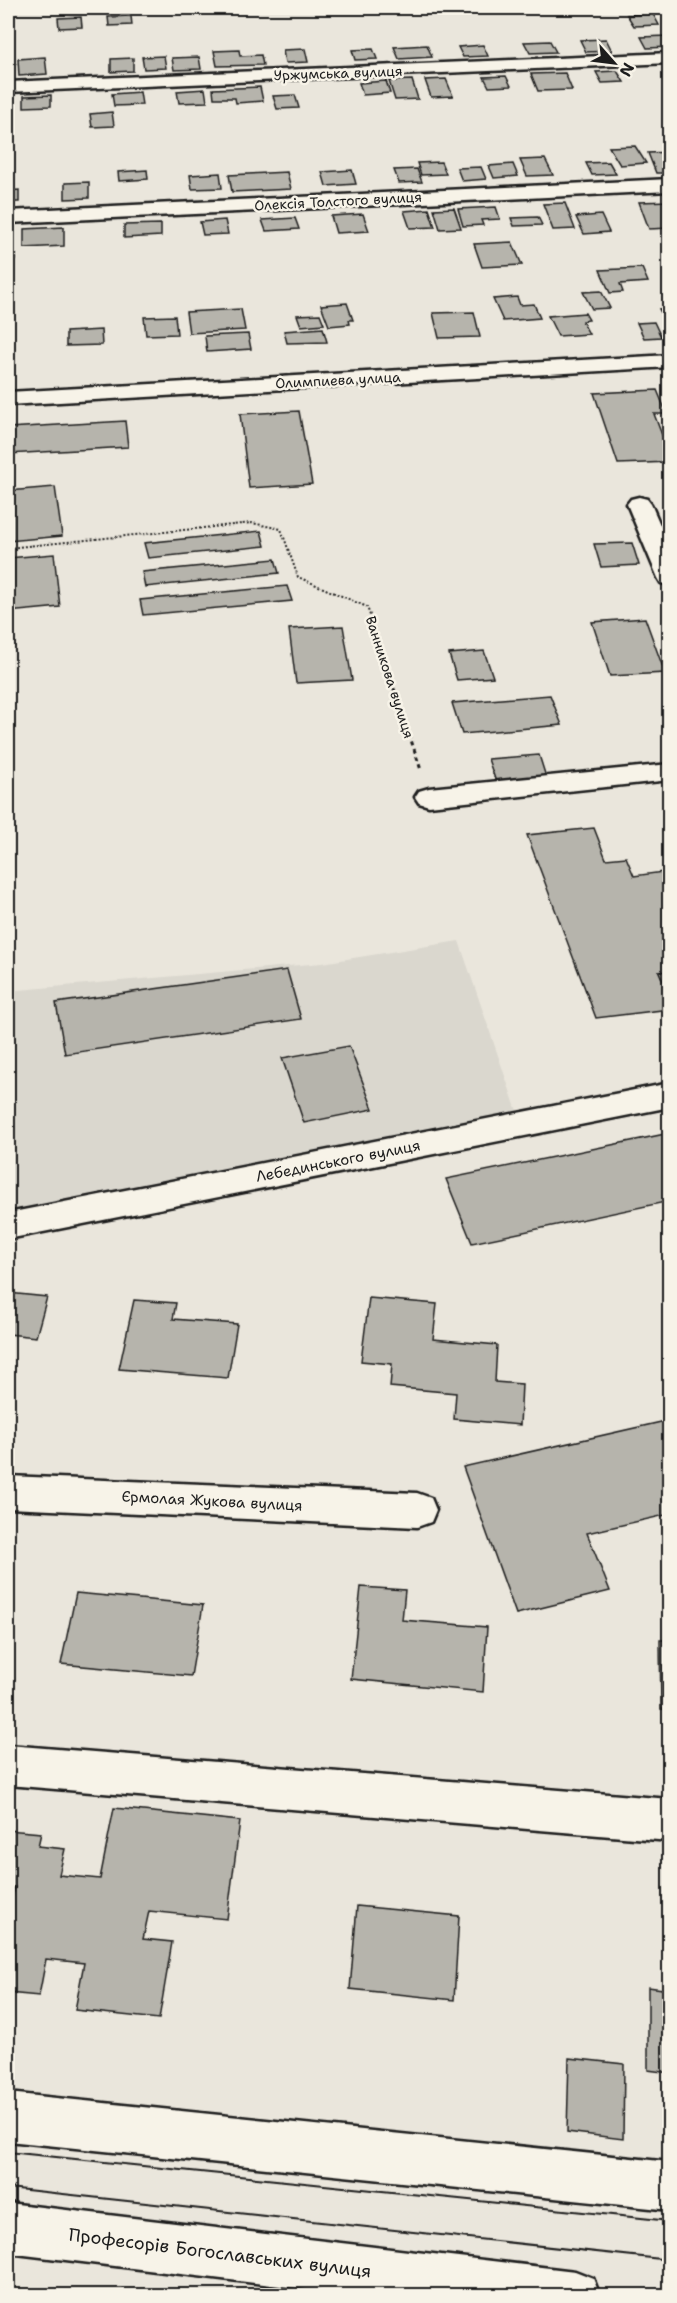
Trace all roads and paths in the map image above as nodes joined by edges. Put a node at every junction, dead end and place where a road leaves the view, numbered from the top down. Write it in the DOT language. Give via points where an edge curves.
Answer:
graph roads {
  1 [pos="669,58"];
  2 [pos="8,87"];
  3 [pos="669,185"];
  4 [pos="8,217"];
  5 [pos="669,361"];
  6 [pos="8,399"];
  7 [pos="639,504"];
  8 [pos="8,548"];
  9 [pos="669,578"];
  10 [pos="669,772"];
  11 [pos="429,797"];
  12 [pos="669,1095"];
  13 [pos="8,1226"];
  14 [pos="8,1492"];
  15 [pos="417,1510"];
  16 [pos="8,1766"];
  17 [pos="669,1820"];
  18 [pos="8,2117"];
  19 [pos="669,2186"];
  20 [pos="8,2228"];
  21 [pos="575,2295"];
  1 -- 2 [label="street, Уржумська вулиця"];
  3 -- 4 [label="street, Олексія Толстого вулиця"];
  5 -- 6 [label="street, Олимпиева улица"];
  7 -- 9 [label="street"];
  8 -- 11 [label="path, Ванникова вулиця" via="252,523 281,529 298,577 367,607"];
  10 -- 11 [label="street"];
  12 -- 13 [label="street, Лебединського вулиця"];
  14 -- 15 [label="street, Єрмолая Жукова вулиця"];
  16 -- 17 [label="street"];
  18 -- 19 [label="street"];
  20 -- 21 [label="street, Професорів Богославських вулиця"];
}
